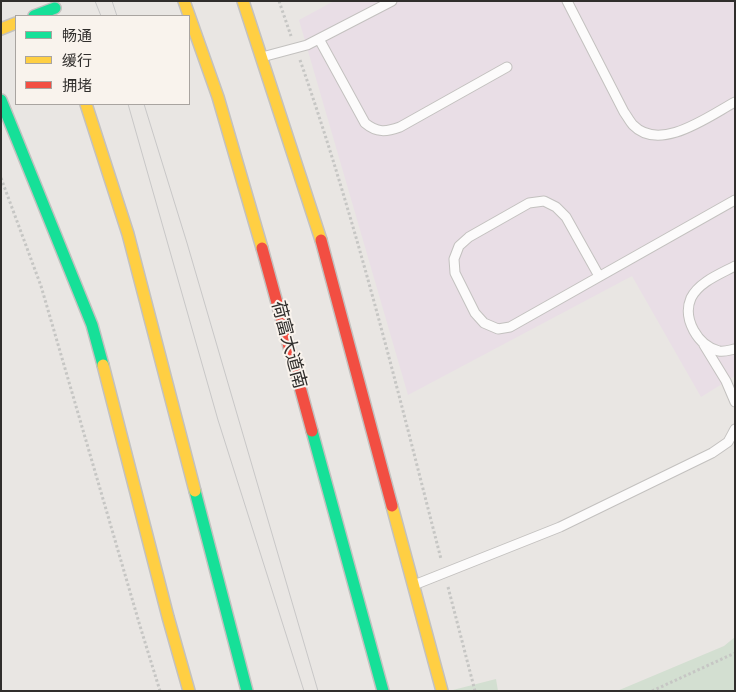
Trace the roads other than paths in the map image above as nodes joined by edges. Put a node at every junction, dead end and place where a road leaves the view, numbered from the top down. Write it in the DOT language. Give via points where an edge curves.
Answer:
graph roads {
  1 [pos="184,1"];
  2 [pos="243,1"];
  3 [pos="392,1"];
  4 [pos="567,1"];
  5 [pos="54,9"];
  6 [pos="37,15"];
  7 [pos="189,15"];
  8 [pos="190,18"];
  9 [pos="15,23"];
  10 [pos="1,29"];
  11 [pos="319,39"];
  12 [pos="262,58"];
  13 [pos="507,67"];
  14 [pos="1,100"];
  15 [pos="735,102"];
  16 [pos="86,105"];
  17 [pos="735,200"];
  18 [pos="735,266"];
  19 [pos="599,276"];
  20 [pos="700,338"];
  21 [pos="735,350"];
  22 [pos="735,402"];
  23 [pos="735,429"];
  24 [pos="414,585"];
  25 [pos="189,691"];
  26 [pos="247,691"];
  27 [pos="383,691"];
  28 [pos="442,691"];
  1 -- 7 [label="main road, 荷富大道南"];
  2 -- 12 [label="main road"];
  3 -- 11 [label="lane"];
  4 -- 15 [label="lane" via="633,126 658,136 672,134"];
  5 -- 6 [label="main road"];
  8 -- 27 [label="main road, 荷富大道南" via="218,97 263,252"];
  9 -- 10 [label="main road"];
  11 -- 12 [label="lane"];
  11 -- 13 [label="lane" via="364,123 380,131 400,127"];
  12 -- 24 [label="main road" via="319,233"];
  14 -- 25 [label="main road" via="92,325"];
  16 -- 26 [label="main road" via="128,234"];
  17 -- 19 [label="lane"];
  18 -- 20 [label="lane" via="697,289 691,299 688,313 691,326"];
  19 -- 19 [label="lane" via="510,326 498,329 484,323 475,313 455,273 454,259 459,246 469,237 529,203 544,201 566,217"];
  20 -- 21 [label="lane" via="710,348 721,352"];
  20 -- 22 [label="lane"];
  23 -- 24 [label="lane" via="728,442 712,453 560,527"];
  24 -- 28 [label="main road"];
}
